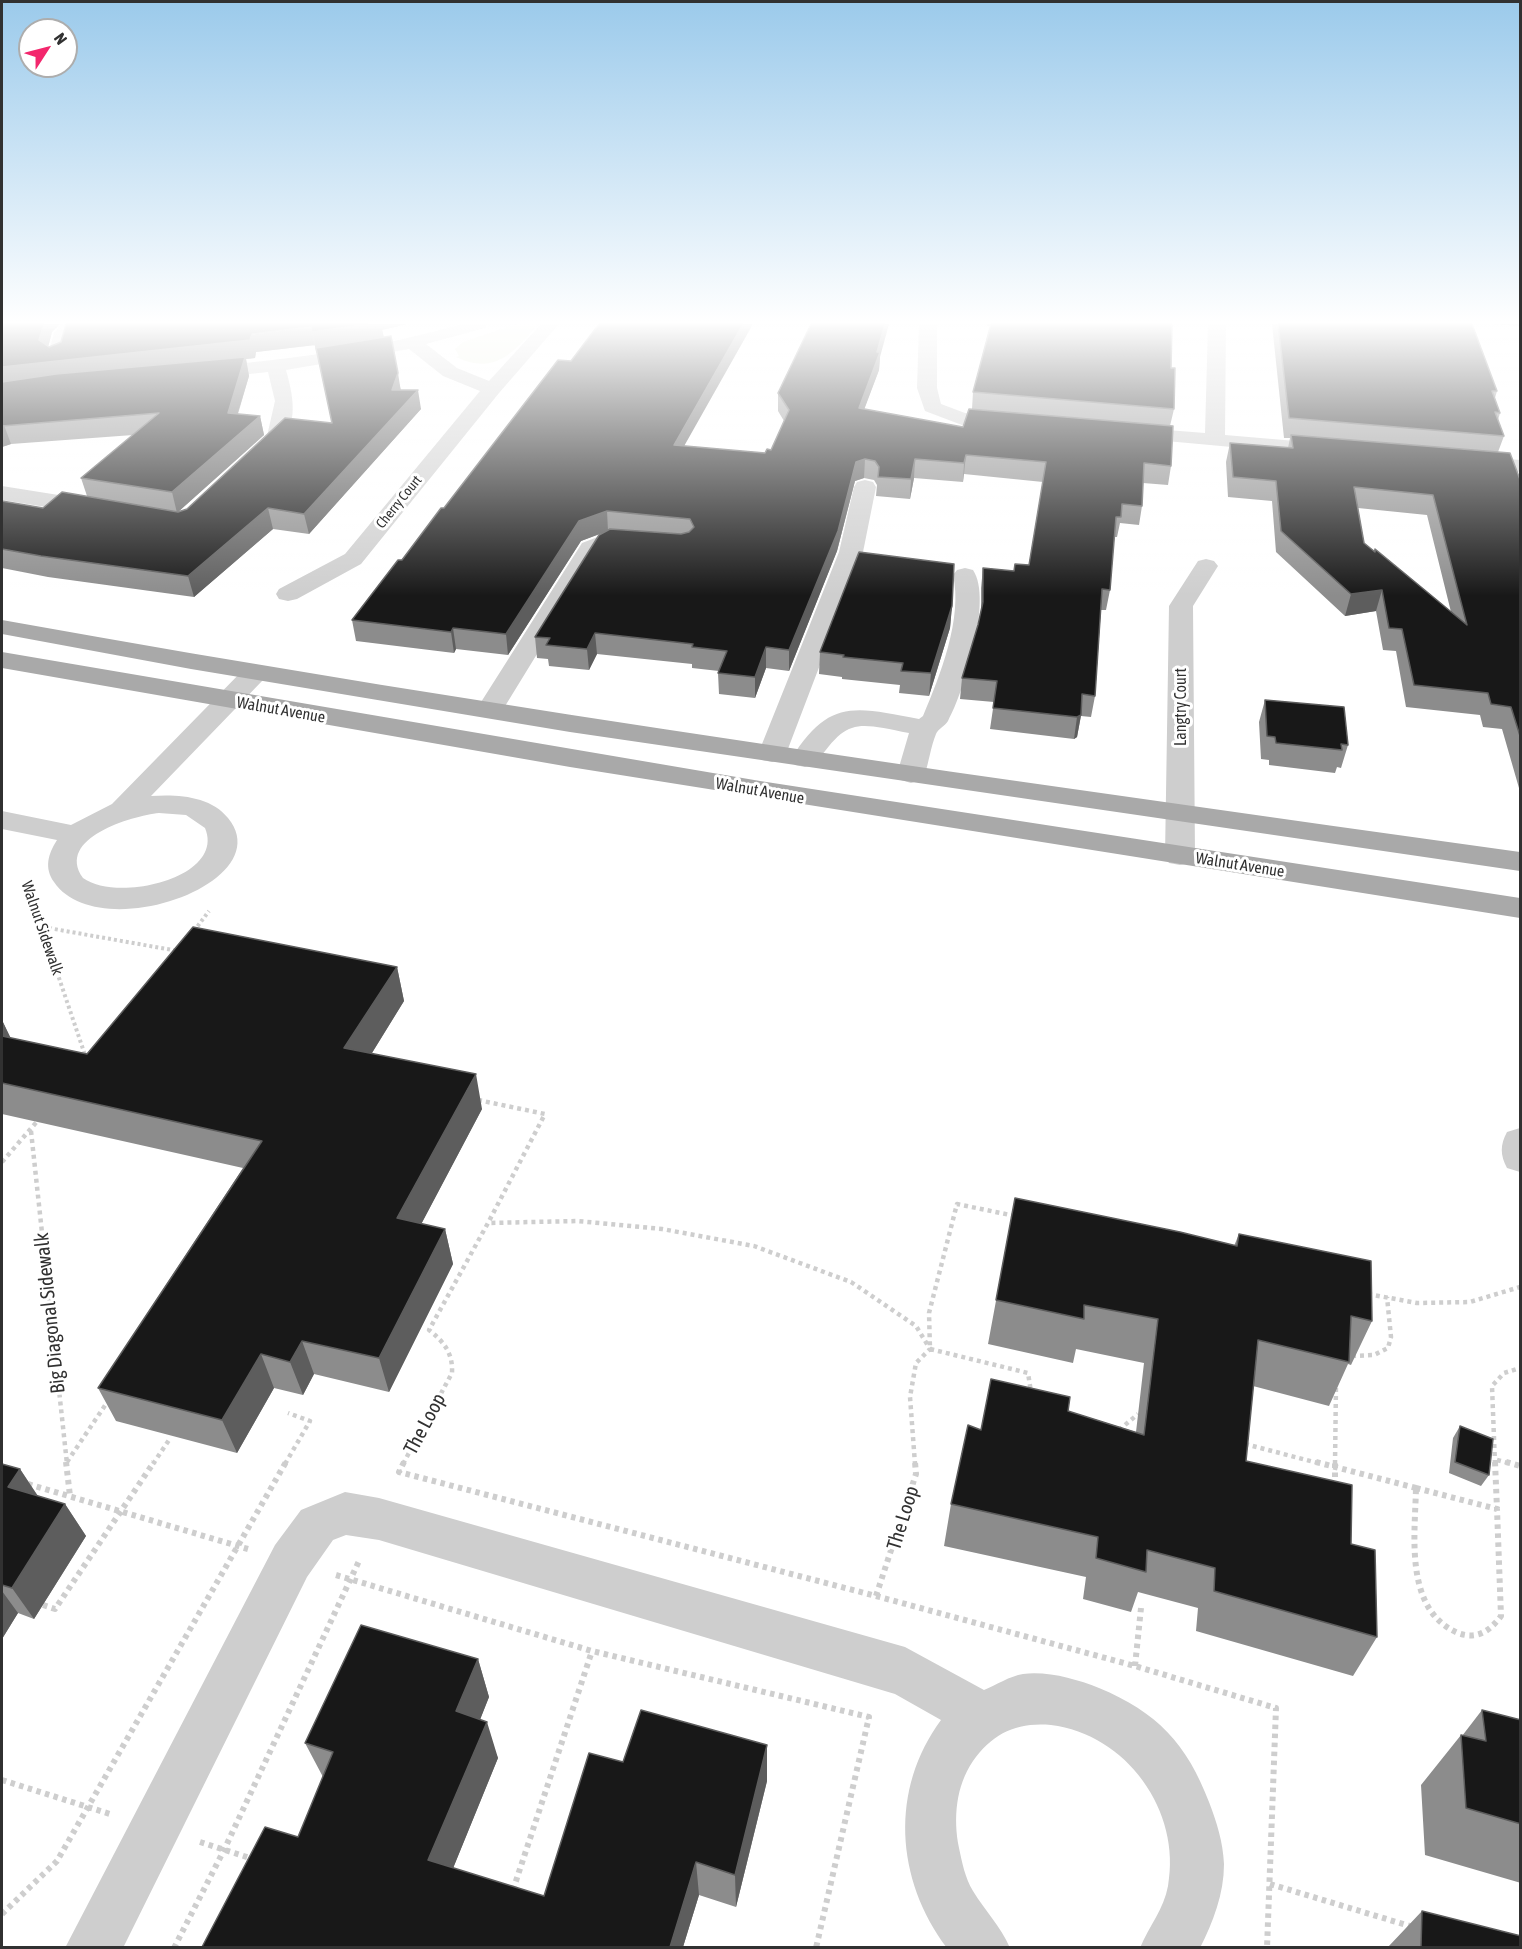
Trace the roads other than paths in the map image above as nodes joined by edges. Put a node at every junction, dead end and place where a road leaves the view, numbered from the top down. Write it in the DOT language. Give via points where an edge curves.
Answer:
graph roads {
  1 [pos="282,415"];
  2 [pos="470,415"];
  3 [pos="952,415"];
  4 [pos="1215,415"];
  5 [pos="1031,425"];
  6 [pos="1112,432"];
  7 [pos="1215,440"];
  8 [pos="1356,452"];
  9 [pos="1450,460"];
  10 [pos="1521,466"];
  11 [pos="242,469"];
  12 [pos="33,477"];
  13 [pos="865,487"];
  14 [pos="5,493"];
  15 [pos="113,511"];
  16 [pos="660,544"];
  17 [pos="1206,566"];
  18 [pos="965,575"];
  19 [pos="288,594"];
  20 [pos="2,627"];
  21 [pos="2,660"];
  22 [pos="254,674"];
  23 [pos="227,701"];
  24 [pos="489,710"];
  25 [pos="924,728"];
  26 [pos="772,754"];
  27 [pos="805,759"];
  28 [pos="911,774"];
  29 [pos="122,810"];
  30 [pos="1181,813"];
  31 [pos="2,820"];
  32 [pos="77,835"];
  33 [pos="1180,856"];
  34 [pos="1521,862"];
  35 [pos="1521,908"];
  36 [pos="1521,1142"];
  37 [pos="1521,1158"];
  38 [pos="982,1716"];
  39 [pos="93,1947"];
  40 [pos="982,1947"];
  41 [pos="1168,1947"];
  1 -- 11 [label="street" via="277,438"];
  2 -- 19 [label="street, Cherry Court" via="352,559"];
  3 -- 5 [label="street"];
  4 -- 7 [label="street"];
  6 -- 7 [label="street"];
  7 -- 8 [label="street"];
  9 -- 10 [label="street"];
  12 -- 14 [label="street"];
  13 -- 26 [label="street" via="851,552"];
  14 -- 15 [label="street"];
  16 -- 24 [label="street" via="608,540 591,548"];
  17 -- 30 [label="street, Langtry Court" via="1181,606"];
  18 -- 25 [label="street" via="968,608 952,679 935,720"];
  20 -- 22 [label="main road, Walnut Avenue"];
  21 -- 23 [label="main road, Walnut Avenue"];
  22 -- 23 [label="street"];
  22 -- 24 [label="main road, Walnut Avenue"];
  23 -- 29 [label="street"];
  23 -- 33 [label="main road, Walnut Avenue" via="831,803"];
  24 -- 26 [label="main road, Walnut Avenue"];
  25 -- 27 [label="street" via="860,718 844,720 821,734"];
  25 -- 28 [label="street"];
  26 -- 27 [label="main road, Walnut Avenue"];
  27 -- 28 [label="main road, Walnut Avenue"];
  28 -- 30 [label="main road, Walnut Avenue"];
  29 -- 32 [label="street"];
  29 -- 32 [label="street" via="172,804 194,808 211,816 221,828 223,842 209,866 180,887 154,897 101,900 80,893 66,881 61,867 65,851"];
  30 -- 33 [label="street, Langtry Court"];
  30 -- 34 [label="main road, Walnut Avenue"];
  31 -- 32 [label="street"];
  33 -- 35 [label="main road, Walnut Avenue"];
  36 -- 37 [label="street"];
  38 -- 39 [label="street" via="905,1672 345,1513 317,1525 291,1561"];
  38 -- 40 [label="street" via="953,1742 939,1768 928,1819 934,1865 943,1887 953,1909"];
  38 -- 41 [label="street" via="1021,1700 1064,1700 1106,1715 1145,1744 1176,1784 1194,1832 1196,1883 1182,1929"];
}
